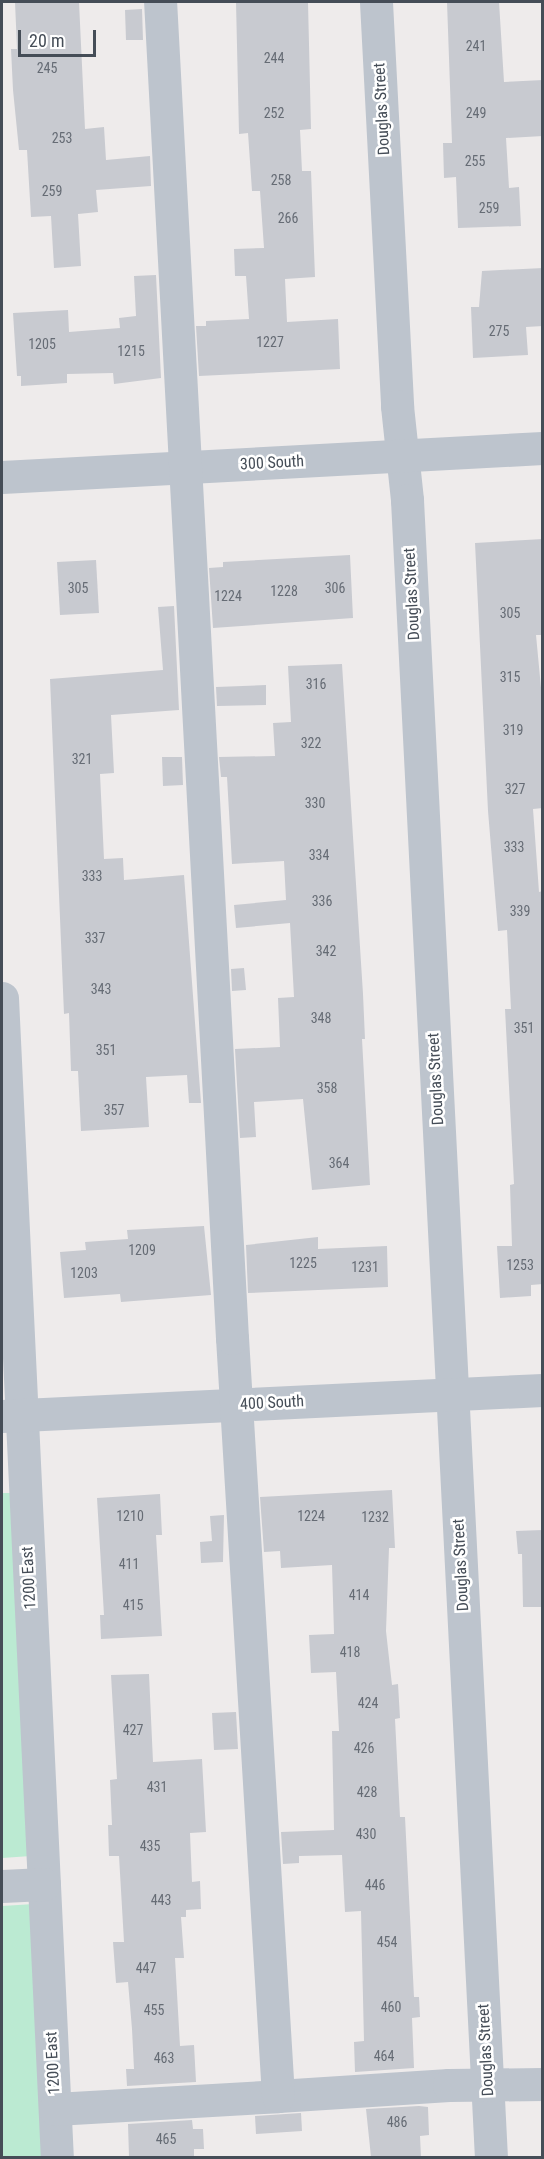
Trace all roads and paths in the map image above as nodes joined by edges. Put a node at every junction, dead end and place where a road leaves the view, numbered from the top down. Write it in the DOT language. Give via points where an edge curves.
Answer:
graph roads {
  1 [pos="160,2"];
  2 [pos="376,2"];
  3 [pos="543,448"];
  4 [pos="402,456"];
  5 [pos="184,467"];
  6 [pos="2,477"];
  7 [pos="2,998"];
  8 [pos="543,1390"];
  9 [pos="453,1394"];
  10 [pos="237,1404"];
  11 [pos="11,1415"];
  12 [pos="44,1884"];
  13 [pos="2,1886"];
  14 [pos="543,2084"];
  15 [pos="488,2085"];
  16 [pos="278,2096"];
  17 [pos="55,2109"];
  18 [pos="57,2157"];
  19 [pos="491,2157"];
  1 -- 5 [label="street"];
  2 -- 4 [label="street, Douglas Street"];
  3 -- 4 [label="street, 300 South"];
  4 -- 5 [label="street, 300 South"];
  4 -- 9 [label="street, Douglas Street"];
  5 -- 6 [label="street, 300 South"];
  5 -- 10 [label="street"];
  7 -- 11 [label="street, 1200 East"];
  8 -- 9 [label="street, 400 South"];
  9 -- 10 [label="street, 400 South"];
  9 -- 15 [label="street, Douglas Street"];
  10 -- 11 [label="street, 400 South"];
  10 -- 16 [label="street"];
  11 -- 12 [label="street, 1200 East"];
  12 -- 13 [label="street"];
  12 -- 17 [label="street, 1200 East"];
  14 -- 15 [label="street"];
  15 -- 16 [label="street"];
  15 -- 19 [label="street, Douglas Street"];
  16 -- 17 [label="street"];
  17 -- 18 [label="street, 1200 East"];
}
